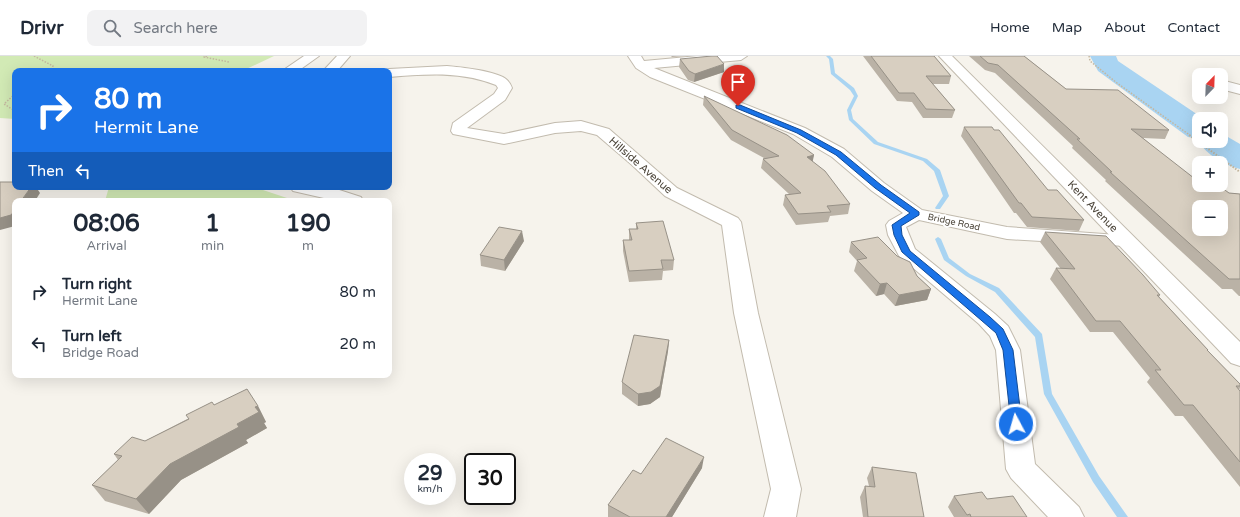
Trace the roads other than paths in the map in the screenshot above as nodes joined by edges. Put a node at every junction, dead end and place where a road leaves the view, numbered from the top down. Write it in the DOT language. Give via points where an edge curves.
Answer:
graph roads {
  1 [pos="313,56"];
  2 [pos="344,56"];
  3 [pos="741,56"];
  4 [pos="945,56"];
  5 [pos="638,61"];
  6 [pos="294,68"];
  7 [pos="333,68"];
  8 [pos="392,73"];
  9 [pos="1228,86"];
  10 [pos="1240,90"];
  11 [pos="316,190"];
  12 [pos="346,198"];
  13 [pos="916,214"];
  14 [pos="1125,240"];
  15 [pos="1240,357"];
  16 [pos="780,517"];
  17 [pos="1068,517"];
  1 -- 6 [label="street"];
  2 -- 7 [label="street"];
  3 -- 5 [label="street"];
  4 -- 14 [label="street, Kent Avenue"];
  5 -- 13 [label="street, Bridge Road" via="655,74 799,131 838,153 878,187"];
  8 -- 16 [label="street, Hillside Avenue" via="427,69 485,74 502,82 505,88 500,97 459,126 459,131 504,140 562,127 581,126 603,132 671,192 731,222 746,313 786,488"];
  9 -- 10 [label="street"];
  11 -- 12 [label="street"];
  13 -- 14 [label="street, Bridge Road" via="1007,233"];
  13 -- 17 [label="street" via="896,225 906,252 1000,332 1008,350 1021,469"];
  14 -- 15 [label="street, Kent Avenue"];
}
